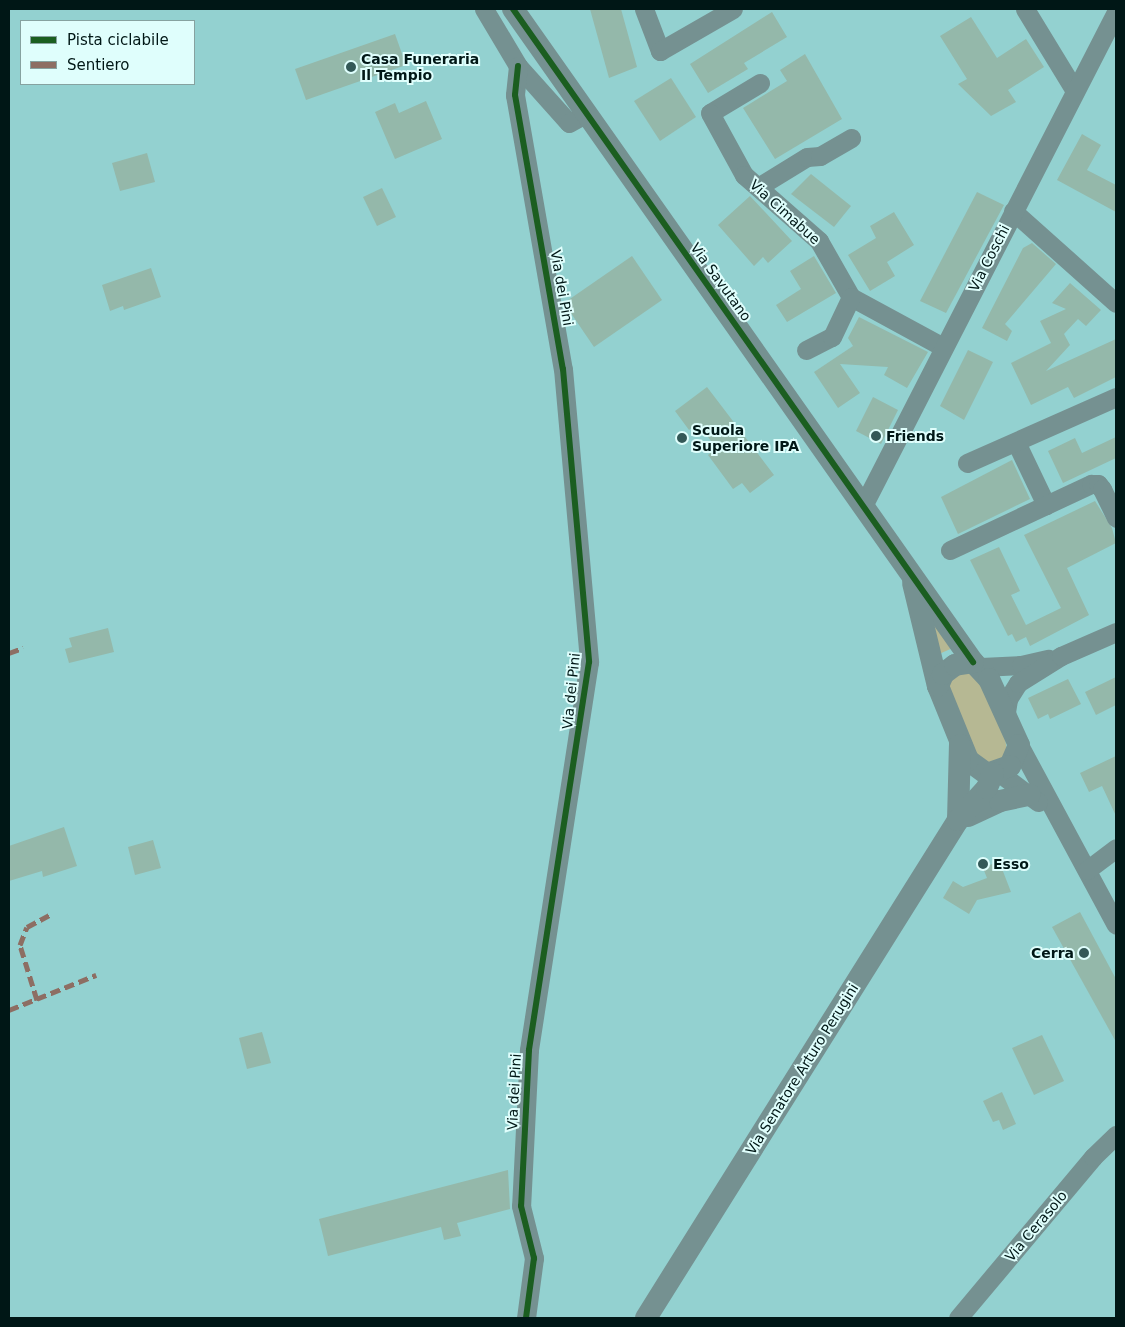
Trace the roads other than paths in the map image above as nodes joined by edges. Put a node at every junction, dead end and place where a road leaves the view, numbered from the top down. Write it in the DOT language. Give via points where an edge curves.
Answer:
graph roads {
  1 [pos="484,9"];
  2 [pos="513,9"];
  3 [pos="644,9"];
  4 [pos="733,9"];
  5 [pos="1026,9"];
  6 [pos="1116,12"];
  7 [pos="518,66"];
  8 [pos="760,82"];
  9 [pos="1075,91"];
  10 [pos="585,114"];
  11 [pos="851,138"];
  12 [pos="758,188"];
  13 [pos="1012,211"];
  14 [pos="851,297"];
  15 [pos="1116,303"];
  16 [pos="943,347"];
  17 [pos="806,350"];
  18 [pos="1116,397"];
  19 [pos="1016,442"];
  20 [pos="967,463"];
  21 [pos="864,504"];
  22 [pos="1046,505"];
  23 [pos="1116,518"];
  24 [pos="950,550"];
  25 [pos="910,570"];
  26 [pos="1116,632"];
  27 [pos="1061,656"];
  28 [pos="977,664"];
  29 [pos="938,686"];
  30 [pos="1006,712"];
  31 [pos="960,745"];
  32 [pos="1018,745"];
  33 [pos="996,772"];
  34 [pos="1029,795"];
  35 [pos="958,820"];
  36 [pos="1062,822"];
  37 [pos="1116,848"];
  38 [pos="1088,870"];
  39 [pos="1116,924"];
  40 [pos="1116,1135"];
  41 [pos="526,1318"];
  42 [pos="646,1318"];
  43 [pos="958,1318"];
  1 -- 7 [label="street"];
  2 -- 10 [label="street, Via Savutano"];
  3 -- 4 [label="street" via="660,52"];
  5 -- 9 [label="street"];
  6 -- 9 [label="street, Via Coschi"];
  7 -- 10 [label="street" via="569,123"];
  7 -- 41 [label="street, Via dei Pini" via="516,95 563,369 590,662 529,1050 521,1206 534,1258"];
  8 -- 12 [label="street, Via Cimabue" via="710,113 744,175"];
  9 -- 13 [label="street, Via Coschi"];
  10 -- 21 [label="street, Via Savutano"];
  11 -- 12 [label="street" via="820,156 807,157"];
  12 -- 14 [label="street, Via Cimabue" via="820,241"];
  13 -- 15 [label="street"];
  13 -- 16 [label="street, Via Coschi"];
  14 -- 16 [label="street"];
  14 -- 17 [label="street" via="832,337"];
  16 -- 21 [label="street, Via Coschi"];
  18 -- 19 [label="street"];
  19 -- 20 [label="street"];
  19 -- 22 [label="street"];
  21 -- 25 [label="street, Via Savutano"];
  22 -- 23 [label="street" via="1091,484 1098,484"];
  22 -- 24 [label="street"];
  25 -- 28 [label="street, Via Savutano"];
  25 -- 29 [label="street"];
  26 -- 27 [label="street"];
  27 -- 28 [label="street" via="1021,665"];
  27 -- 30 [label="street" via="1018,683 1008,699"];
  28 -- 29 [label="street" via="955,665 943,674"];
  28 -- 30 [label="street, Via Savutano"];
  29 -- 31 [label="street"];
  30 -- 32 [label="street, Via Savutano"];
  31 -- 33 [label="street" via="978,770"];
  31 -- 35 [label="street"];
  32 -- 33 [label="street, Via Senatore Arturo Perugini" via="1010,766"];
  32 -- 36 [label="street"];
  33 -- 34 [label="street"];
  33 -- 35 [label="street, Via Senatore Arturo Perugini" via="988,788"];
  34 -- 35 [label="street" via="1000,801"];
  34 -- 36 [label="street"];
  35 -- 42 [label="street, Via Senatore Arturo Perugini"];
  36 -- 38 [label="street"];
  37 -- 38 [label="street"];
  38 -- 39 [label="street"];
  40 -- 43 [label="street, Via Cerasolo" via="1093,1157"];
}
